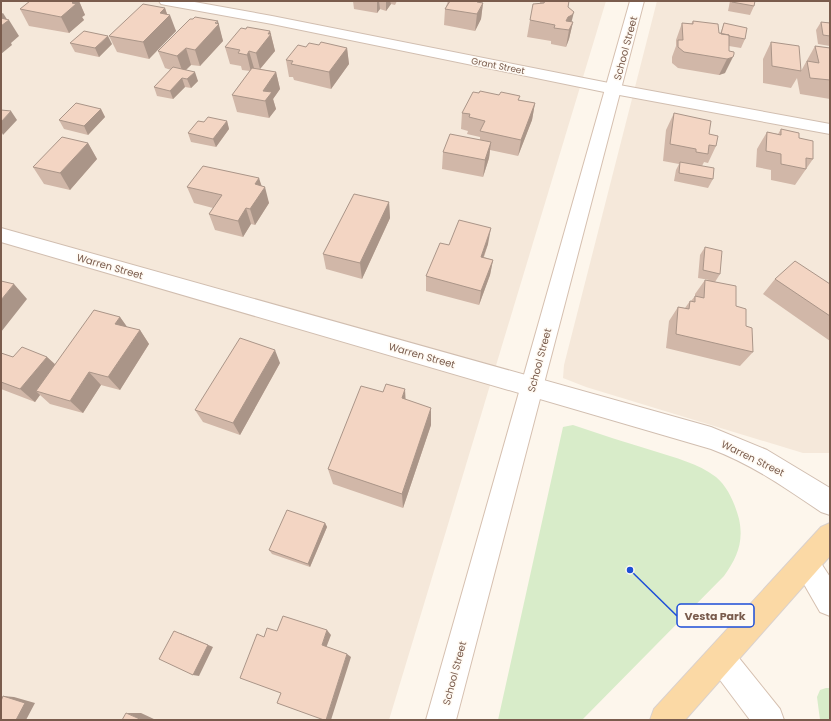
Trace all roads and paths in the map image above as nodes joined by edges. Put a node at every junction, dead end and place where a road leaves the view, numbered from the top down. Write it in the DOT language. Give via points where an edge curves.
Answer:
graph roads {
  1 [pos="166,1"];
  2 [pos="637,1"];
  3 [pos="614,89"];
  4 [pos="830,130"];
  5 [pos="1,235"];
  6 [pos="532,387"];
  7 [pos="830,503"];
  8 [pos="830,536"];
  9 [pos="806,563"];
  10 [pos="830,602"];
  11 [pos="721,658"];
  12 [pos="441,720"];
  13 [pos="665,720"];
  14 [pos="769,720"];
  1 -- 3 [label="street, Grant Street"];
  2 -- 3 [label="street, School Street"];
  3 -- 4 [label="street, Grant Street"];
  3 -- 6 [label="street, School Street"];
  5 -- 6 [label="street, Warren Street"];
  6 -- 7 [label="street, Warren Street" via="718,440 770,464"];
  6 -- 12 [label="street, School Street"];
  8 -- 9 [label="main road"];
  9 -- 10 [label="street"];
  9 -- 11 [label="main road"];
  11 -- 13 [label="main road"];
  11 -- 14 [label="street"];
}
